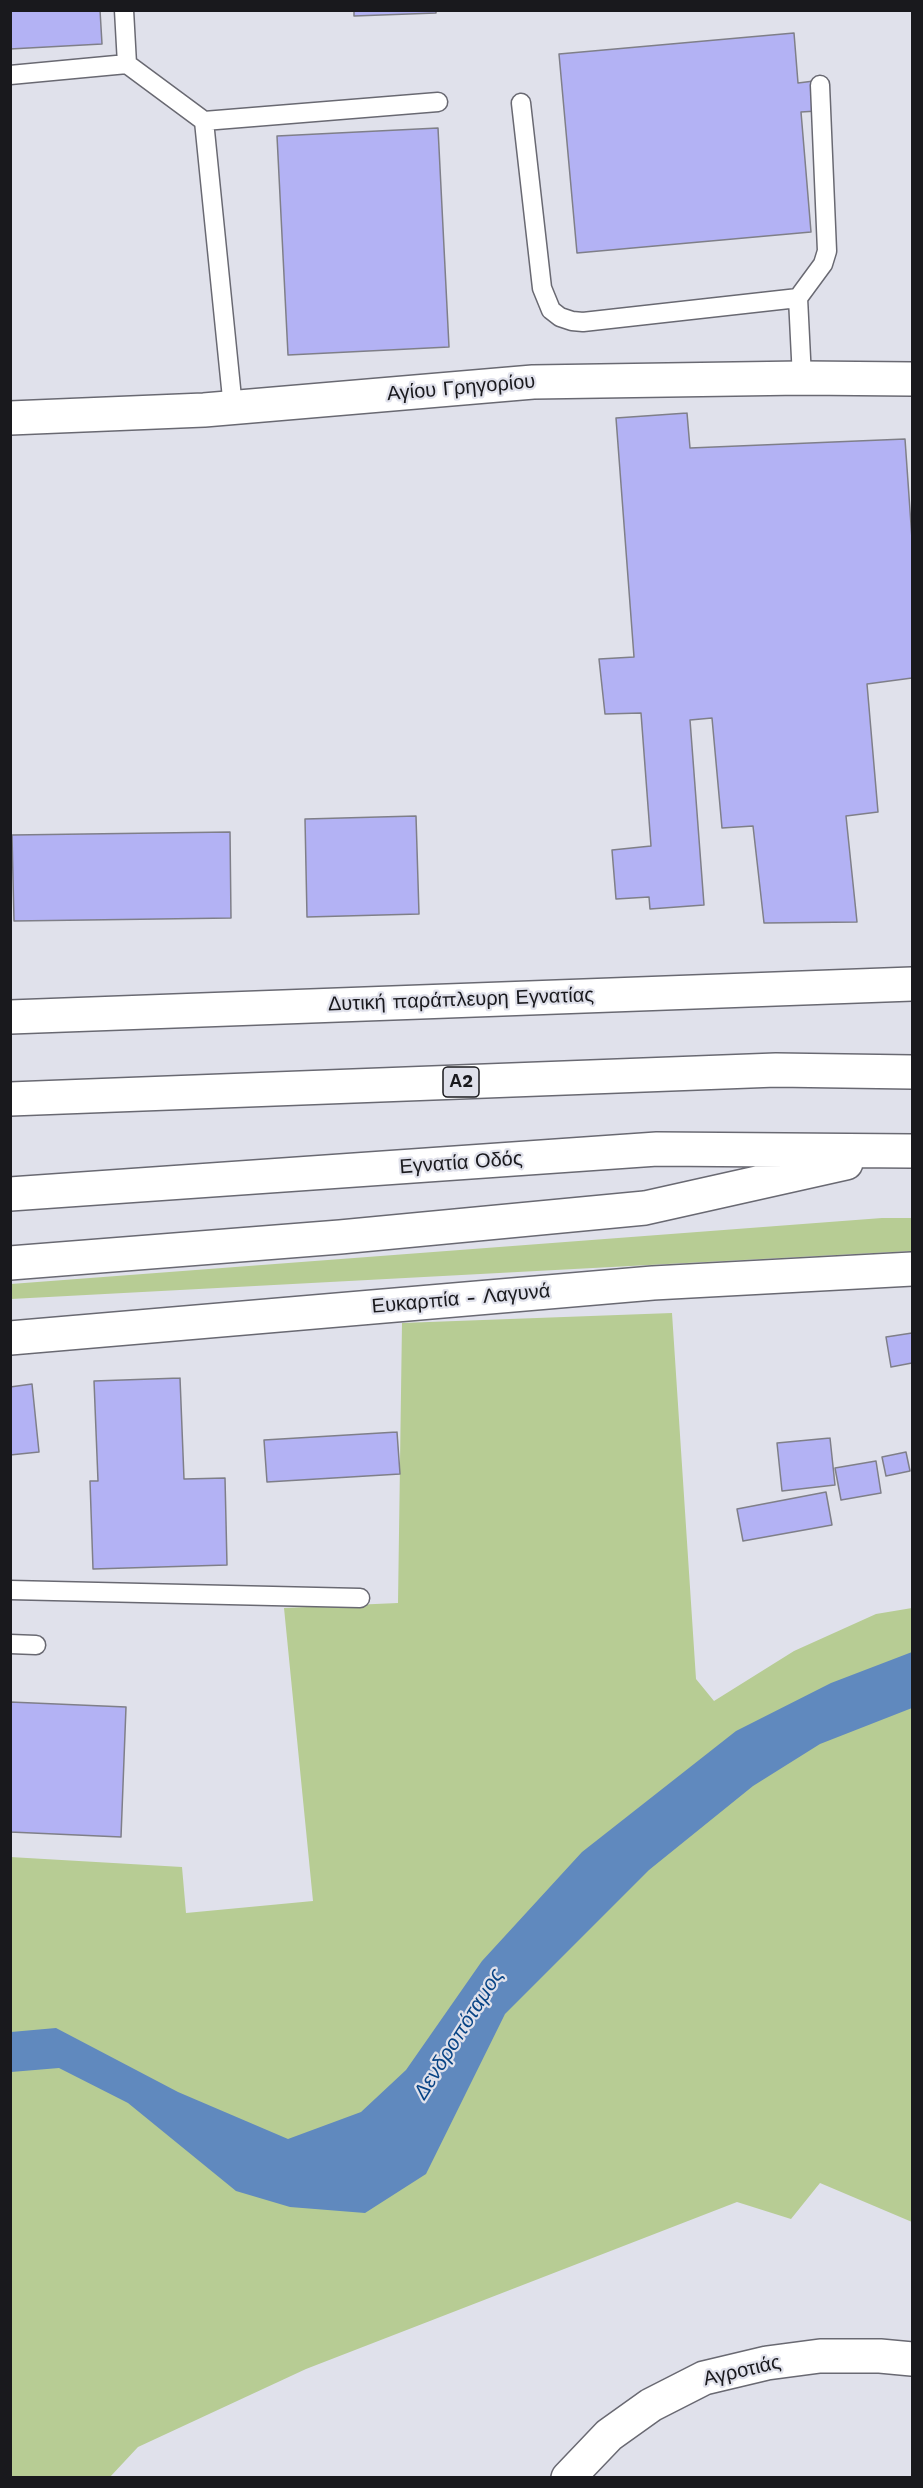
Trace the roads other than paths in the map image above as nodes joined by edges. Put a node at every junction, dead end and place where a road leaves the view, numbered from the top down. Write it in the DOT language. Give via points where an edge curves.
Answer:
graph roads {
  1 [pos="124,10"];
  2 [pos="127,64"];
  3 [pos="10,75"];
  4 [pos="820,85"];
  5 [pos="438,102"];
  6 [pos="521,103"];
  7 [pos="204,121"];
  8 [pos="798,298"];
  9 [pos="802,378"];
  10 [pos="912,379"];
  11 [pos="232,408"];
  12 [pos="10,418"];
  13 [pos="912,984"];
  14 [pos="10,1017"];
  15 [pos="912,1072"];
  16 [pos="10,1099"];
  17 [pos="908,1151"];
  18 [pos="10,1194"];
  19 [pos="10,1263"];
  20 [pos="912,1269"];
  21 [pos="10,1338"];
  22 [pos="10,1590"];
  23 [pos="360,1598"];
  24 [pos="10,1644"];
  25 [pos="36,1645"];
  26 [pos="912,2359"];
  27 [pos="568,2478"];
  1 -- 2 [label="lane"];
  2 -- 3 [label="lane"];
  2 -- 7 [label="lane"];
  4 -- 8 [label="lane" via="827,250 823,264"];
  5 -- 7 [label="lane"];
  6 -- 8 [label="lane" via="542,288 551,310 560,317 583,322"];
  7 -- 11 [label="lane"];
  8 -- 9 [label="lane"];
  9 -- 10 [label="main road, Αγίου Γρηγορίου"];
  9 -- 11 [label="main road, Αγίου Γρηγορίου" via="533,382"];
  11 -- 12 [label="main road, Αγίου Γρηγορίου"];
  13 -- 14 [label="main road, Δυτική παράπλευρη Εγνατίας"];
  15 -- 16 [label="main road, Α2" via="776,1070"];
  17 -- 18 [label="main road, Εγνατία Οδός" via="657,1149"];
  17 -- 19 [label="main road" via="645,1208"];
  20 -- 21 [label="main road, Ευκαρπία - Λαγυνά" via="653,1283"];
  22 -- 23 [label="lane"];
  24 -- 25 [label="lane"];
  26 -- 27 [label="main road, Αγροτιάς" via="820,2356 704,2378 651,2405 609,2435"];
}
